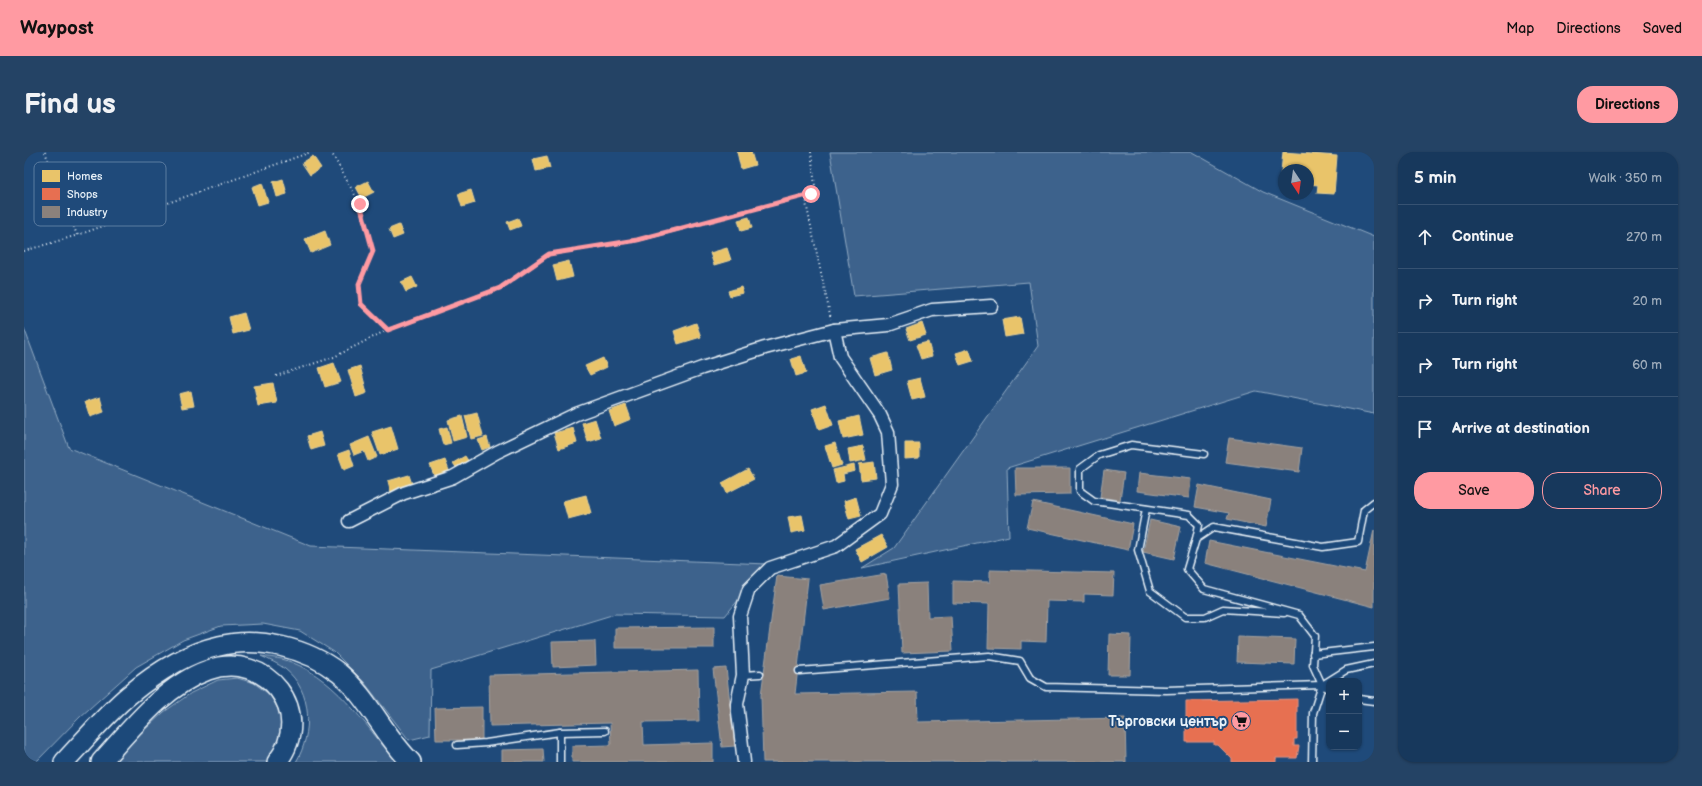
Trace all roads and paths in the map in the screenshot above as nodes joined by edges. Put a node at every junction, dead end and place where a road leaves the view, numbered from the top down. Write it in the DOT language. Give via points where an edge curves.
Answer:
graph roads {
  1 [pos="45,152"];
  2 [pos="311,152"];
  3 [pos="331,152"];
  4 [pos="811,152"];
  5 [pos="49,162"];
  6 [pos="811,194"];
  7 [pos="166,204"];
  8 [pos="74,226"];
  9 [pos="103,226"];
  10 [pos="78,235"];
  11 [pos="24,251"];
  12 [pos="991,306"];
  13 [pos="388,330"];
  14 [pos="834,330"];
  15 [pos="276,376"];
  16 [pos="1204,454"];
  17 [pos="1374,502"];
  18 [pos="1146,509"];
  19 [pos="349,520"];
  20 [pos="1196,539"];
  21 [pos="1299,615"];
  22 [pos="1374,647"];
  23 [pos="1313,654"];
  24 [pos="1374,664"];
  25 [pos="800,670"];
  26 [pos="760,674"];
  27 [pos="743,675"];
  28 [pos="1322,685"];
  29 [pos="1326,687"];
  30 [pos="1362,700"];
  31 [pos="1374,702"];
  32 [pos="108,716"];
  33 [pos="605,731"];
  34 [pos="560,732"];
  35 [pos="457,746"];
  36 [pos="64,762"];
  37 [pos="76,762"];
  38 [pos="102,762"];
  39 [pos="278,762"];
  40 [pos="411,762"];
  41 [pos="560,762"];
  42 [pos="744,762"];
  43 [pos="1312,762"];
  1 -- 5 [label="path"];
  2 -- 7 [label="path"];
  3 -- 13 [label="path" via="360,204 373,251 359,284 361,304"];
  4 -- 6 [label="path" via="815,186"];
  6 -- 13 [label="path" via="637,240 549,254 500,288"];
  6 -- 14 [label="path" via="806,202"];
  8 -- 10 [label="path"];
  9 -- 10 [label="path"];
  10 -- 11 [label="path"];
  12 -- 14 [label="street" via="932,310 888,325"];
  13 -- 15 [label="path" via="334,357"];
  14 -- 19 [label="street" via="709,366 576,414 497,452 453,477 404,493"];
  14 -- 27 [label="street" via="840,357 880,415 888,432 892,484 880,514 836,546 770,568 750,589 740,616"];
  16 -- 18 [label="lane" via="1131,445 1099,454 1080,469 1080,491 1094,501"];
  17 -- 20 [label="lane" via="1364,510 1358,542 1322,547 1214,526"];
  18 -- 20 [label="lane" via="1189,515 1199,525"];
  18 -- 21 [label="lane" via="1138,550 1150,591 1185,617 1205,617 1223,609"];
  20 -- 21 [label="lane" via="1187,568 1204,589"];
  21 -- 23 [label="lane" via="1315,636"];
  22 -- 23 [label="lane"];
  23 -- 28 [label="lane" via="1313,665"];
  24 -- 28 [label="lane" via="1346,670"];
  25 -- 28 [label="lane" via="988,656 1020,661 1030,678 1046,687 1166,690"];
  26 -- 27 [label="lane"];
  27 -- 42 [label="street" via="737,704"];
  28 -- 29 [label="lane"];
  28 -- 43 [label="lane" via="1313,713"];
  30 -- 31 [label="lane"];
  32 -- 36 [label="main road"];
  32 -- 37 [label="main road"];
  32 -- 40 [label="main road" via="129,695 170,667 193,655 219,646 248,642 281,645 311,656 339,673 358,693"];
  33 -- 34 [label="lane"];
  34 -- 35 [label="lane"];
  34 -- 41 [label="lane"];
  38 -- 39 [label="main road" via="137,721 177,686 208,670 226,666 250,669 261,674 284,696 292,718 291,731 289,743"];
}
